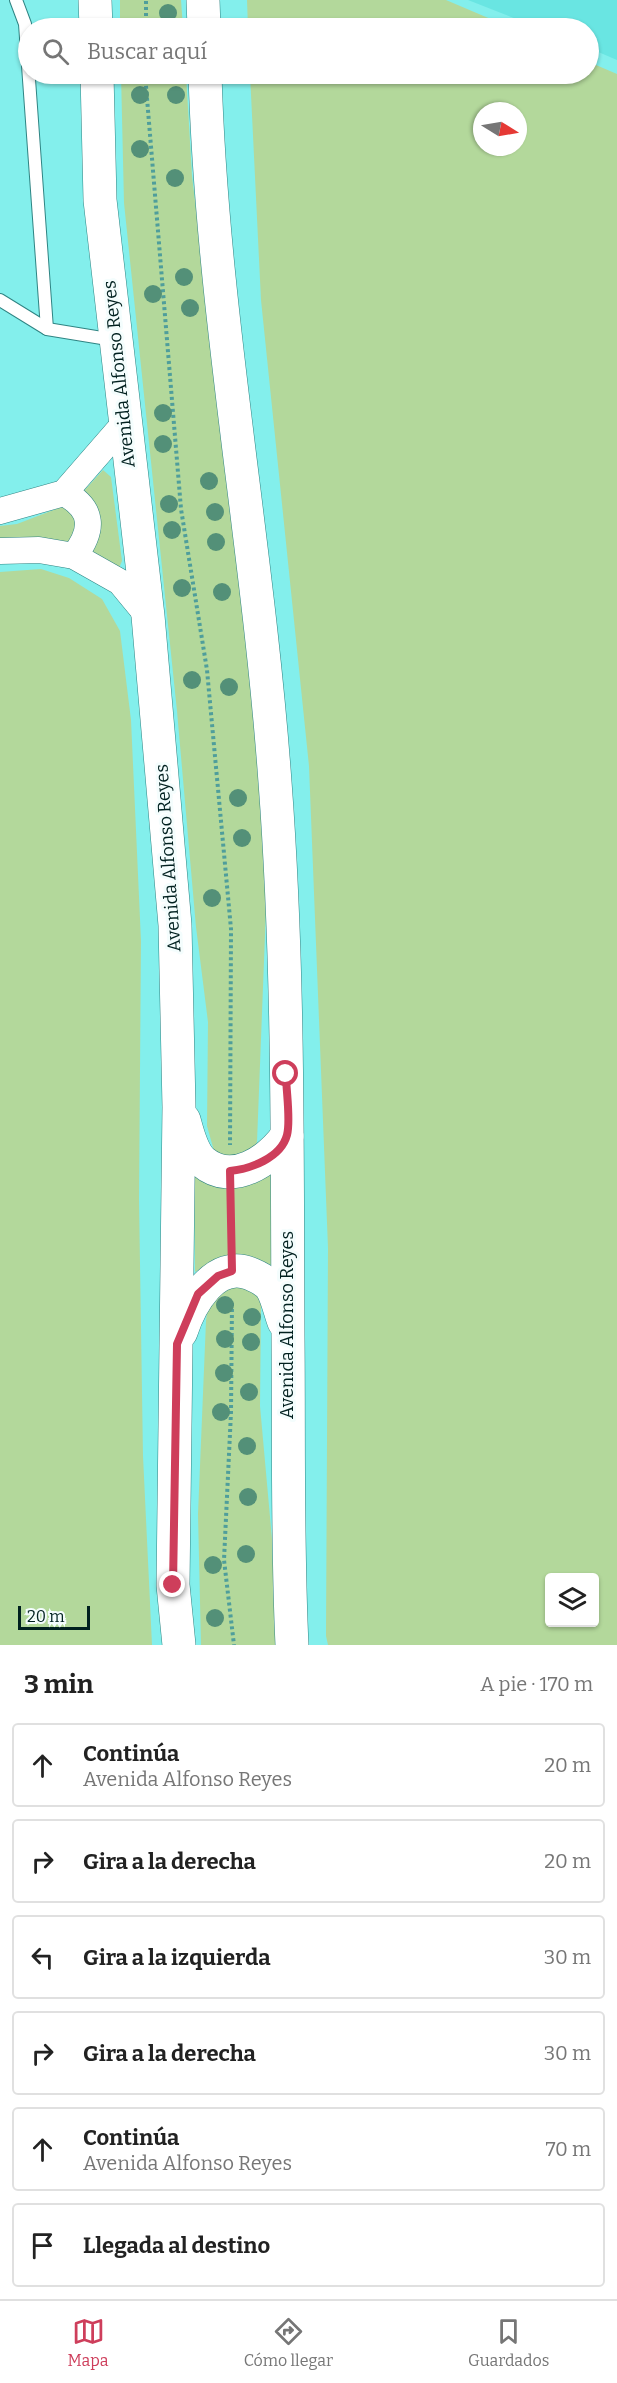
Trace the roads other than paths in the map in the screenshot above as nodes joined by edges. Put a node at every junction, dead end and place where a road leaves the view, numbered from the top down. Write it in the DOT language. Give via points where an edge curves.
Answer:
graph roads {
  1 [pos="16,0"];
  2 [pos="95,0"];
  3 [pos="203,0"];
  4 [pos="23,18"];
  5 [pos="96,18"];
  6 [pos="204,18"];
  7 [pos="29,84"];
  8 [pos="97,84"];
  9 [pos="206,84"];
  10 [pos="0,300"];
  11 [pos="47,329"];
  12 [pos="114,340"];
  13 [pos="124,424"];
  14 [pos="64,493"];
  15 [pos="0,512"];
  16 [pos="0,551"];
  17 [pos="74,556"];
  18 [pos="148,616"];
  19 [pos="179,1107"];
  20 [pos="287,1136"];
  21 [pos="288,1335"];
  22 [pos="177,1344"];
  23 [pos="179,1645"];
  24 [pos="292,1645"];
  1 -- 4 [label="lane"];
  2 -- 5 [label="main road"];
  3 -- 6 [label="main road"];
  7 -- 11 [label="lane"];
  8 -- 12 [label="main road, Avenida Alfonso Reyes" via="100,200"];
  9 -- 20 [label="main road, Avenida Alfonso Reyes" via="218,275 275,781 284,950"];
  10 -- 11 [label="lane"];
  11 -- 12 [label="lane"];
  12 -- 13 [label="main road, Avenida Alfonso Reyes"];
  13 -- 14 [label="street"];
  13 -- 18 [label="main road, Avenida Alfonso Reyes"];
  14 -- 15 [label="street"];
  14 -- 17 [label="street" via="80,502 86,512 86,539"];
  16 -- 17 [label="street" via="39,550"];
  17 -- 18 [label="street" via="120,582"];
  18 -- 19 [label="main road, Avenida Alfonso Reyes" via="175,925"];
  19 -- 20 [label="main road" via="193,1148 203,1162 218,1170 246,1169 261,1163"];
  19 -- 22 [label="main road, Avenida Alfonso Reyes"];
  20 -- 21 [label="main road, Avenida Alfonso Reyes"];
  21 -- 22 [label="main road" via="271,1287 247,1273 232,1271 218,1276 198,1294"];
  21 -- 24 [label="main road, Avenida Alfonso Reyes" via="287,1546"];
  22 -- 23 [label="main road, Avenida Alfonso Reyes" via="173,1585"];
}
